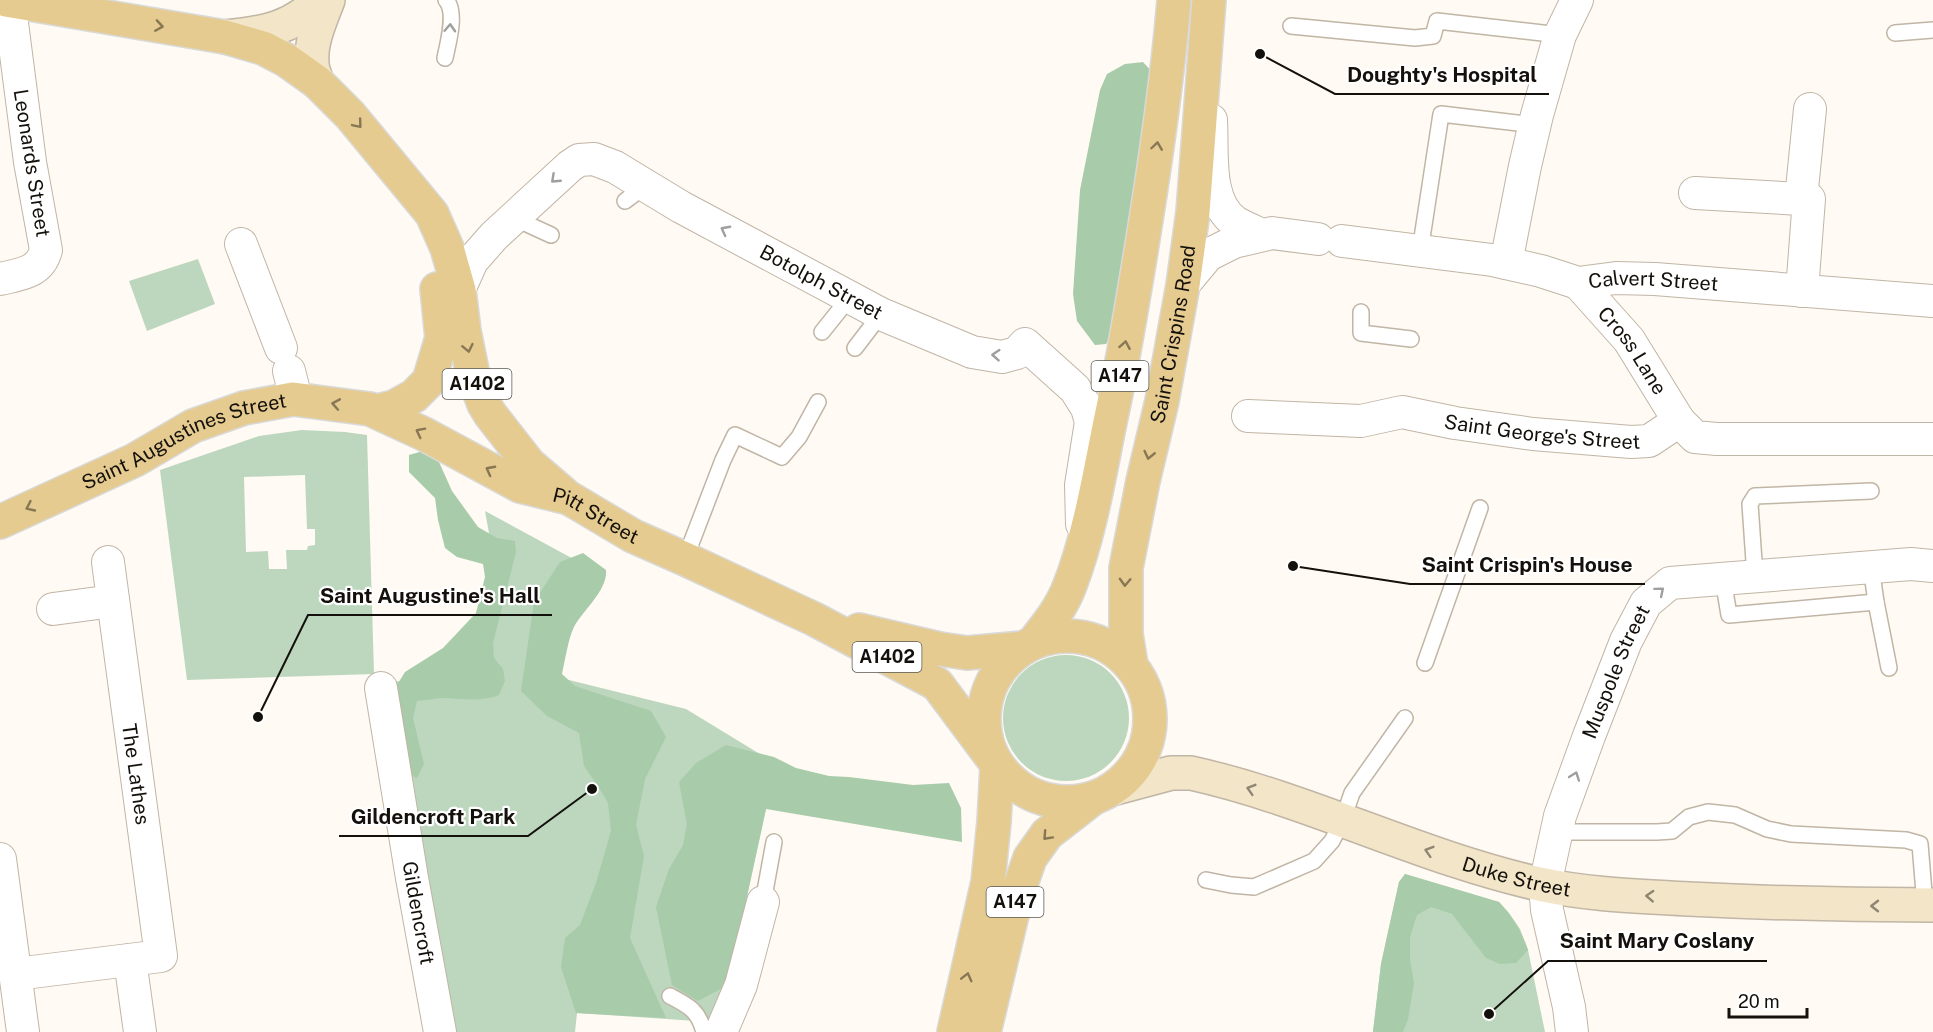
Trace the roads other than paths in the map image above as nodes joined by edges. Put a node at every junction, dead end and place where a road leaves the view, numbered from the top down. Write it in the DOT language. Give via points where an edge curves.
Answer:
graph roads {
  1 [pos="7,0"];
  2 [pos="320,0"];
  3 [pos="328,0"];
  4 [pos="446,0"];
  5 [pos="1174,0"];
  6 [pos="1209,0"];
  7 [pos="1577,0"];
  8 [pos="102,8"];
  9 [pos="1291,26"];
  10 [pos="1933,30"];
  11 [pos="1895,33"];
  12 [pos="1560,35"];
  13 [pos="225,37"];
  14 [pos="445,58"];
  15 [pos="317,82"];
  16 [pos="1810,110"];
  17 [pos="1534,125"];
  18 [pos="398,174"];
  19 [pos="1695,193"];
  20 [pos="1801,199"];
  21 [pos="1209,211"];
  22 [pos="499,224"];
  23 [pos="1261,234"];
  24 [pos="551,235"];
  25 [pos="241,244"];
  26 [pos="1420,251"];
  27 [pos="1506,263"];
  28 [pos="0,279"];
  29 [pos="1578,283"];
  30 [pos="1183,285"];
  31 [pos="459,291"];
  32 [pos="1802,291"];
  33 [pos="850,297"];
  34 [pos="1933,301"];
  35 [pos="1361,312"];
  36 [pos="881,314"];
  37 [pos="822,332"];
  38 [pos="1411,339"];
  39 [pos="855,348"];
  40 [pos="288,372"];
  41 [pos="818,402"];
  42 [pos="378,411"];
  43 [pos="1248,416"];
  44 [pos="1679,422"];
  45 [pos="1933,439"];
  46 [pos="1871,490"];
  47 [pos="569,498"];
  48 [pos="1480,508"];
  49 [pos="0,522"];
  50 [pos="1083,546"];
  51 [pos="685,559"];
  52 [pos="108,561"];
  53 [pos="1933,566"];
  54 [pos="1871,567"];
  55 [pos="1755,576"];
  56 [pos="1723,579"];
  57 [pos="113,602"];
  58 [pos="1876,602"];
  59 [pos="53,609"];
  60 [pos="814,619"];
  61 [pos="1028,645"];
  62 [pos="1425,663"];
  63 [pos="1131,665"];
  64 [pos="1889,668"];
  65 [pos="381,688"];
  66 [pos="1405,718"];
  67 [pos="995,762"];
  68 [pos="1104,793"];
  69 [pos="1343,819"];
  70 [pos="1557,832"];
  71 [pos="774,842"];
  72 [pos="0,866"];
  73 [pos="1206,880"];
  74 [pos="1545,885"];
  75 [pos="763,902"];
  76 [pos="1929,905"];
  77 [pos="130,960"];
  78 [pos="15,974"];
  79 [pos="670,996"];
  80 [pos="14,1017"];
  81 [pos="140,1032"];
  82 [pos="440,1032"];
  83 [pos="704,1032"];
  84 [pos="721,1032"];
  85 [pos="954,1032"];
  86 [pos="984,1032"];
  87 [pos="1572,1032"];
  1 -- 8 [label="main road, A1402"];
  1 -- 28 [label="street, Leonards Street" via="46,250 43,261 31,271"];
  2 -- 13 [label="street" via="290,24"];
  3 -- 15 [label="street" via="312,50"];
  14 -- 4 [label="lane, one-way" via="451,30"];
  50 -- 5 [label="main road, A147, one-way" via="1121,370 1149,204"];
  6 -- 21 [label="main road, Saint Crispins Road / A147"];
  7 -- 12 [label="street"];
  8 -- 13 [label="main road, A1402, one-way"];
  9 -- 12 [label="lane" via="1415,39 1433,36 1437,21"];
  10 -- 11 [label="lane"];
  12 -- 17 [label="street"];
  13 -- 15 [label="main road, A1402" via="263,48"];
  15 -- 18 [label="main road, A1402, one-way"];
  16 -- 20 [label="street"];
  17 -- 26 [label="lane" via="1441,114"];
  17 -- 27 [label="street"];
  18 -- 31 [label="main road, A1402" via="432,214"];
  18 -- 42 [label="main road, A1402" via="434,276 442,338 429,381 414,396"];
  19 -- 20 [label="street"];
  20 -- 32 [label="street" via="1809,199"];
  21 -- 23 [label="street, Calvert Street"];
  21 -- 30 [label="main road, Saint Crispins Road / A147"];
  22 -- 24 [label="lane"];
  22 -- 31 [label="street, Botolph Street" via="472,261"];
  33 -- 22 [label="street, Botolph Street, one-way" via="691,213 635,193 615,167 594,159 579,160"];
  23 -- 26 [label="street, Calvert Street"];
  23 -- 30 [label="street, Calvert Street" via="1208,255"];
  25 -- 40 [label="street"];
  26 -- 27 [label="street, Calvert Street"];
  27 -- 29 [label="street, Calvert Street"];
  29 -- 32 [label="street, Calvert Street" via="1616,278 1655,279"];
  29 -- 44 [label="street, Cross Lane" via="1629,340"];
  30 -- 63 [label="main road, Saint Crispins Road / A147, one-way" via="1126,568 1126,634"];
  31 -- 47 [label="main road, A1402, one-way" via="473,375 484,404 528,464"];
  32 -- 34 [label="street, Calvert Street"];
  33 -- 36 [label="street, Botolph Street"];
  33 -- 37 [label="lane"];
  35 -- 38 [label="lane" via="1361,333"];
  36 -- 39 [label="lane"];
  50 -- 36 [label="street, Botolph Street, one-way" via="1081,485 1091,422 1075,389 1024,344 1017,352 1002,357 972,352"];
  42 -- 40 [label="main road, Saint Augustines Street / A1402, one-way" via="325,402"];
  40 -- 49 [label="main road, Saint Augustines Street / A1402, one-way" via="244,408 193,426 135,460"];
  41 -- 51 [label="lane" via="799,437 782,457 735,435"];
  47 -- 42 [label="main road, Pitt Street / A1402, one-way" via="520,486"];
  43 -- 44 [label="street, Saint George's Street" via="1360,421 1402,412 1560,437 1631,442 1649,441"];
  44 -- 45 [label="street" via="1695,437 1717,439"];
  46 -- 55 [label="lane" via="1755,496 1750,504"];
  47 -- 51 [label="main road, Pitt Street / A1402" via="633,536"];
  48 -- 62 [label="lane"];
  50 -- 61 [label="main road, A147" via="1070,587 1053,618"];
  51 -- 60 [label="main road, Pitt Street / A1402"];
  52 -- 57 [label="street, The Lathes"];
  53 -- 54 [label="street, Muspole Street"];
  54 -- 55 [label="street, Muspole Street"];
  54 -- 58 [label="lane"];
  55 -- 56 [label="street, Muspole Street"];
  56 -- 58 [label="lane" via="1729,615"];
  70 -- 56 [label="street, Muspole Street, one-way" via="1626,641 1647,603 1670,583"];
  57 -- 59 [label="street"];
  57 -- 77 [label="street, The Lathes" via="161,956"];
  58 -- 64 [label="lane"];
  60 -- 61 [label="main road, Pitt Street / A1402" via="967,653"];
  60 -- 67 [label="main road, Pitt Street / A1402" via="937,684"];
  61 -- 63 [label="main road, Saint Crispins Road" via="1059,635 1086,637 1111,648"];
  61 -- 67 [label="main road" via="1004,664 990,686 984,710 985,735"];
  63 -- 68 [label="main road, Saint Crispins Road" via="1145,689 1150,716 1147,743 1135,768"];
  65 -- 82 [label="street, Gildencroft"];
  66 -- 69 [label="lane" via="1352,793"];
  67 -- 68 [label="main road" via="1023,791 1057,803"];
  85 -- 67 [label="main road, A147, one-way" via="988,882"];
  69 -- 68 [label="street, Duke Street, one-way" via="1191,773 1171,773"];
  68 -- 86 [label="main road, Saint Crispins Road / A147, one-way" via="1047,834 1030,858 1016,898"];
  69 -- 73 [label="lane" via="1332,841 1314,861 1254,887"];
  74 -- 69 [label="street, Duke Street, one-way" via="1400,843"];
  70 -- 74 [label="street, Muspole Street"];
  70 -- 76 [label="lane" via="1672,831 1689,817 1716,812 1791,834 1906,840 1920,844"];
  71 -- 75 [label="lane"];
  72 -- 78 [label="street"];
  76 -- 74 [label="street, Duke Street, one-way" via="1837,906 1698,899"];
  74 -- 87 [label="street, Muspole Street"];
  75 -- 84 [label="street" via="741,985"];
  77 -- 78 [label="street, The Lathes"];
  77 -- 81 [label="street"];
  78 -- 80 [label="street"];
  79 -- 83 [label="lane" via="693,1009"];
}
